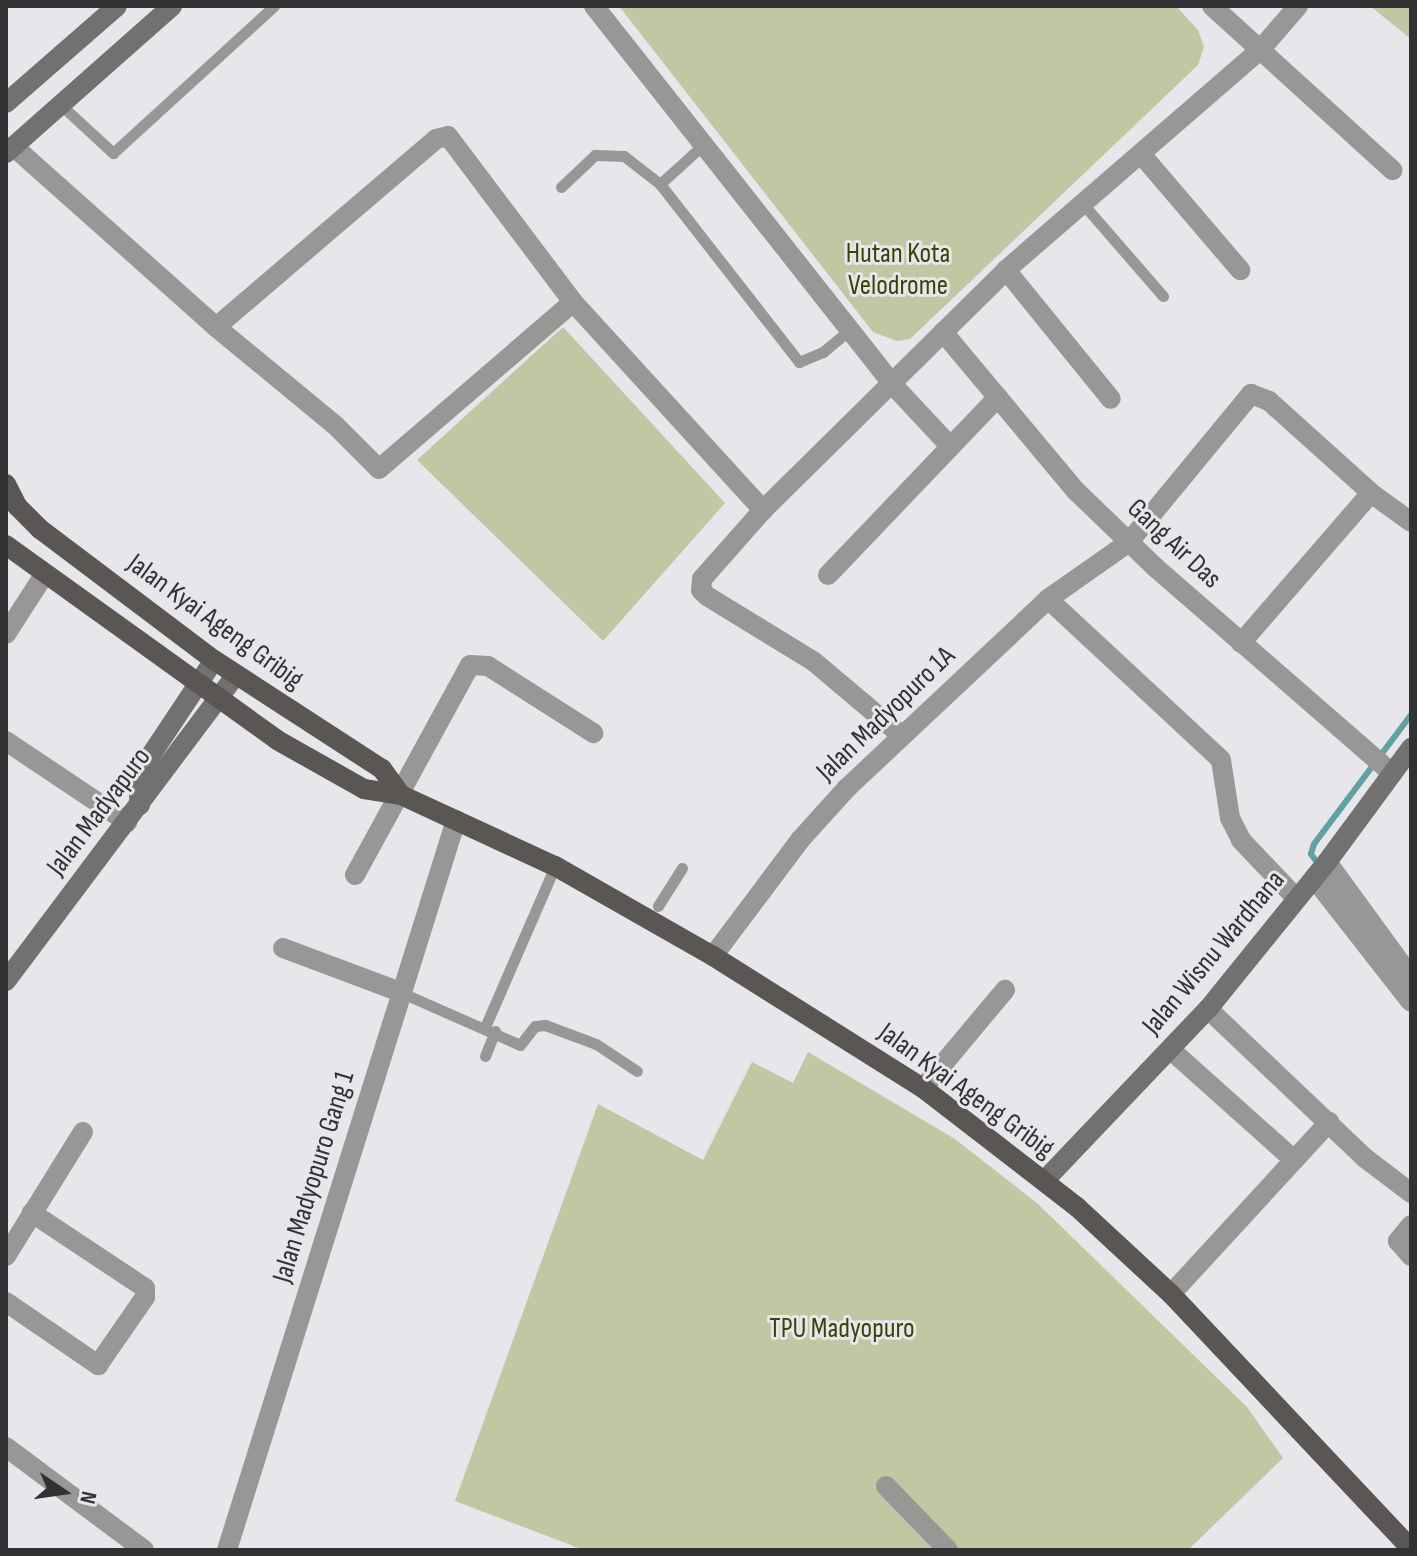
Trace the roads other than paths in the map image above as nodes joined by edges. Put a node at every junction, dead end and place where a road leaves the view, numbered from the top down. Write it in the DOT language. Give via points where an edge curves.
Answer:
graph roads {
  1 [pos="172,6"];
  2 [pos="274,6"];
  3 [pos="594,6"];
  4 [pos="1212,6"];
  5 [pos="1298,6"];
  6 [pos="110,12"];
  7 [pos="128,45"];
  8 [pos="1260,50"];
  9 [pos="6,103"];
  10 [pos="61,105"];
  11 [pos="705,143"];
  12 [pos="10,150"];
  13 [pos="1141,154"];
  14 [pos="1392,170"];
  15 [pos="660,184"];
  16 [pos="561,187"];
  17 [pos="1083,204"];
  18 [pos="1006,270"];
  19 [pos="1240,270"];
  20 [pos="1163,296"];
  21 [pos="573,302"];
  22 [pos="216,327"];
  23 [pos="850,329"];
  24 [pos="943,332"];
  25 [pos="892,384"];
  26 [pos="998,397"];
  27 [pos="1111,399"];
  28 [pos="950,446"];
  29 [pos="6,484"];
  30 [pos="1371,493"];
  31 [pos="763,510"];
  32 [pos="1411,522"];
  33 [pos="1129,542"];
  34 [pos="6,545"];
  35 [pos="44,575"];
  36 [pos="828,575"];
  37 [pos="1048,599"];
  38 [pos="6,634"];
  39 [pos="1241,643"];
  40 [pos="214,660"];
  41 [pos="236,675"];
  42 [pos="197,683"];
  43 [pos="219,699"];
  44 [pos="593,733"];
  45 [pos="901,735"];
  46 [pos="6,741"];
  47 [pos="1411,748"];
  48 [pos="1382,763"];
  49 [pos="401,795"];
  50 [pos="140,805"];
  51 [pos="456,820"];
  52 [pos="127,822"];
  53 [pos="555,866"];
  54 [pos="682,868"];
  55 [pos="1321,870"];
  56 [pos="355,875"];
  57 [pos="1297,899"];
  58 [pos="653,912"];
  59 [pos="1378,942"];
  60 [pos="283,948"];
  61 [pos="713,956"];
  62 [pos="1411,977"];
  63 [pos="6,981"];
  64 [pos="1005,990"];
  65 [pos="400,992"];
  66 [pos="1411,1002"];
  67 [pos="1208,1009"];
  68 [pos="490,1029"];
  69 [pos="1171,1050"];
  70 [pos="485,1056"];
  71 [pos="637,1071"];
  72 [pos="923,1088"];
  73 [pos="1329,1122"];
  74 [pos="83,1132"];
  75 [pos="1294,1160"];
  76 [pos="1044,1181"];
  77 [pos="1411,1193"];
  78 [pos="32,1213"];
  79 [pos="1411,1225"];
  80 [pos="6,1256"];
  81 [pos="1411,1256"];
  82 [pos="1171,1294"];
  83 [pos="6,1302"];
  84 [pos="7,1451"];
  85 [pos="886,1486"];
  86 [pos="1411,1549"];
  87 [pos="144,1550"];
  88 [pos="227,1550"];
  89 [pos="948,1550"];
  1 -- 7 [label="main road"];
  2 -- 10 [label="lane" via="113,153"];
  3 -- 11 [label="street"];
  4 -- 8 [label="street"];
  5 -- 8 [label="street"];
  6 -- 7 [label="main road"];
  6 -- 9 [label="main road"];
  7 -- 10 [label="main road"];
  8 -- 13 [label="street"];
  8 -- 14 [label="street"];
  10 -- 12 [label="main road"];
  11 -- 15 [label="lane"];
  11 -- 23 [label="street"];
  12 -- 22 [label="street"];
  13 -- 17 [label="street"];
  13 -- 19 [label="street"];
  15 -- 16 [label="lane" via="624,156 611,153 595,155"];
  15 -- 23 [label="lane" via="799,362 827,349"];
  17 -- 18 [label="street"];
  17 -- 20 [label="lane"];
  18 -- 24 [label="street"];
  18 -- 27 [label="street"];
  21 -- 22 [label="street" via="379,469 335,425"];
  21 -- 22 [label="street" via="445,134"];
  21 -- 31 [label="street"];
  23 -- 25 [label="street"];
  24 -- 25 [label="street"];
  24 -- 26 [label="street, Gang Air Das"];
  25 -- 28 [label="street"];
  25 -- 31 [label="street"];
  26 -- 28 [label="street"];
  26 -- 33 [label="street, Gang Air Das" via="1076,491"];
  28 -- 36 [label="street"];
  29 -- 40 [label="main road, Jalan Kyai Ageng Gribig" via="17,506 40,529"];
  30 -- 32 [label="street"];
  30 -- 33 [label="street, Jalan Madyopuro 1A" via="1255,393"];
  30 -- 39 [label="street"];
  31 -- 45 [label="street" via="702,579 701,590 813,661"];
  33 -- 37 [label="street, Jalan Madyopuro 1A"];
  33 -- 39 [label="street, Gang Air Das"];
  34 -- 35 [label="main road, Jalan Kyai Ageng Gribig"];
  35 -- 38 [label="street"];
  35 -- 42 [label="main road, Jalan Kyai Ageng Gribig"];
  37 -- 45 [label="street, Jalan Madyopuro 1A"];
  37 -- 57 [label="street" via="1221,760 1230,818 1241,840"];
  39 -- 48 [label="street, Gang Air Das"];
  40 -- 41 [label="main road, Jalan Kyai Ageng Gribig"];
  40 -- 42 [label="main road"];
  41 -- 43 [label="main road, Jalan Madyapuro"];
  41 -- 49 [label="main road, Jalan Kyai Ageng Gribig" via="382,769"];
  42 -- 43 [label="main road, Jalan Kyai Ageng Gribig"];
  42 -- 50 [label="main road" via="137,776"];
  43 -- 49 [label="main road, Jalan Kyai Ageng Gribig" via="277,740 364,789"];
  43 -- 50 [label="main road, Jalan Madyapuro"];
  44 -- 49 [label="street" via="488,666 470,665"];
  45 -- 61 [label="street, Jalan Madyopuro 1A" via="800,840"];
  46 -- 52 [label="street"];
  47 -- 48 [label="main road, Jalan Wisnu Wardhana"];
  48 -- 55 [label="main road, Jalan Wisnu Wardhana"];
  49 -- 51 [label="main road, Jalan Kyai Ageng Gribig"];
  49 -- 56 [label="street"];
  50 -- 52 [label="main road, Jalan Madyapuro"];
  51 -- 53 [label="main road, Jalan Kyai Ageng Gribig"];
  51 -- 65 [label="street, Jalan Madyopuro Gang 1"];
  52 -- 63 [label="main road, Jalan Madyapuro"];
  53 -- 58 [label="main road, Jalan Kyai Ageng Gribig"];
  53 -- 68 [label="lane"];
  54 -- 58 [label="lane"];
  55 -- 57 [label="main road, Jalan Wisnu Wardhana"];
  55 -- 59 [label="street"];
  57 -- 67 [label="main road, Jalan Wisnu Wardhana"];
  58 -- 61 [label="main road, Jalan Kyai Ageng Gribig"];
  59 -- 62 [label="street"];
  59 -- 66 [label="street" via="1395,988"];
  60 -- 65 [label="street"];
  61 -- 72 [label="main road, Jalan Kyai Ageng Gribig"];
  64 -- 72 [label="street"];
  65 -- 68 [label="lane"];
  65 -- 88 [label="street, Jalan Madyopuro Gang 1"];
  67 -- 69 [label="main road, Jalan Wisnu Wardhana"];
  67 -- 73 [label="street"];
  68 -- 70 [label="lane"];
  68 -- 71 [label="lane" via="520,1045 535,1026 545,1025 596,1044"];
  69 -- 75 [label="street"];
  69 -- 76 [label="main road, Jalan Wisnu Wardhana"];
  72 -- 76 [label="main road, Jalan Kyai Ageng Gribig"];
  73 -- 75 [label="street"];
  73 -- 77 [label="street"];
  74 -- 78 [label="street"];
  75 -- 82 [label="street"];
  76 -- 82 [label="main road, Jalan Kyai Ageng Gribig"];
  78 -- 80 [label="street"];
  78 -- 83 [label="street" via="145,1288 145,1297 98,1365"];
  79 -- 81 [label="street" via="1398,1241"];
  82 -- 86 [label="main road, Jalan Kyai Ageng Gribig"];
  84 -- 87 [label="street"];
  85 -- 89 [label="street"];
}
